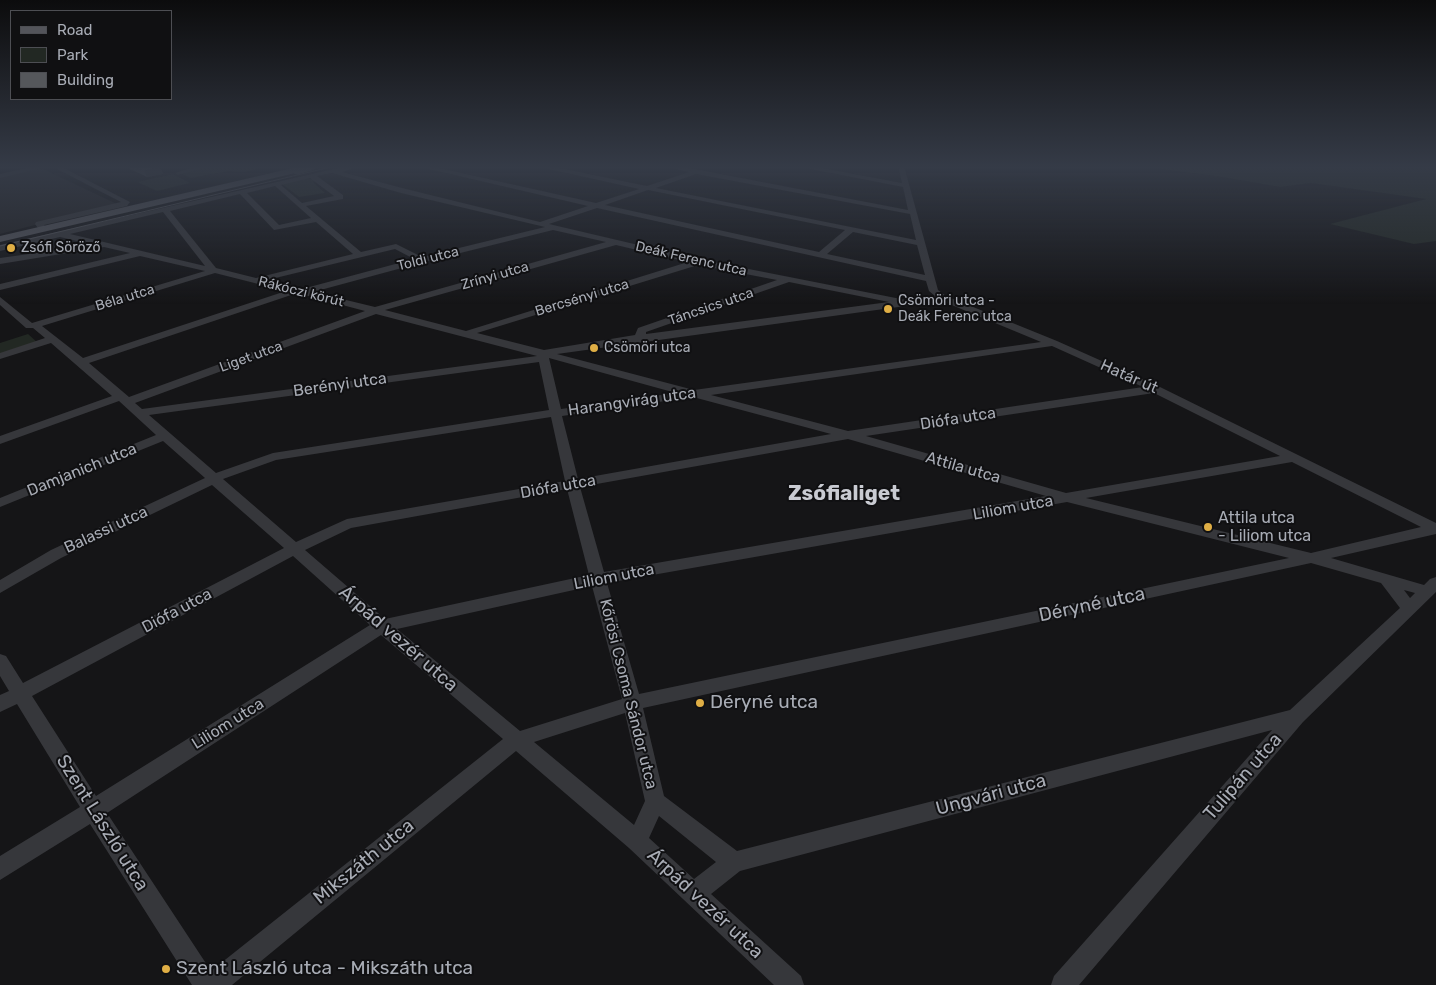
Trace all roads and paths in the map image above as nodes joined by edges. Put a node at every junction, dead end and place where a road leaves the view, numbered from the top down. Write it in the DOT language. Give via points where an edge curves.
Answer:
graph roads {
  1 [pos="90,212"];
  2 [pos="130,212"];
  3 [pos="140,212"];
  4 [pos="170,212"];
  5 [pos="261,212"];
  6 [pos="310,212"];
  7 [pos="492,212"];
  8 [pos="577,212"];
  9 [pos="623,212"];
  10 [pos="766,212"];
  11 [pos="908,212"];
  12 [pos="914,213"];
  13 [pos="319,219"];
  14 [pos="542,224"];
  15 [pos="556,227"];
  16 [pos="43,229"];
  17 [pos="850,229"];
  18 [pos="59,234"];
  19 [pos="0,240"];
  20 [pos="617,242"];
  21 [pos="920,244"];
  22 [pos="108,245"];
  23 [pos="0,248"];
  24 [pos="140,253"];
  25 [pos="821,254"];
  26 [pos="359,255"];
  27 [pos="421,260"];
  28 [pos="0,261"];
  29 [pos="698,262"];
  30 [pos="214,271"];
  31 [pos="930,278"];
  32 [pos="255,280"];
  33 [pos="787,280"];
  34 [pos="0,287"];
  35 [pos="298,292"];
  36 [pos="943,298"];
  37 [pos="0,300"];
  38 [pos="907,303"];
  39 [pos="374,311"];
  40 [pos="35,325"];
  41 [pos="465,334"];
  42 [pos="639,338"];
  43 [pos="54,339"];
  44 [pos="1053,343"];
  45 [pos="0,356"];
  46 [pos="542,356"];
  47 [pos="81,362"];
  48 [pos="1156,389"];
  49 [pos="692,394"];
  50 [pos="128,404"];
  51 [pos="556,413"];
  52 [pos="164,436"];
  53 [pos="848,436"];
  54 [pos="0,440"];
  55 [pos="1293,458"];
  56 [pos="215,478"];
  57 [pos="572,484"];
  58 [pos="1067,498"];
  59 [pos="0,503"];
  60 [pos="1435,529"];
  61 [pos="295,549"];
  62 [pos="1311,558"];
  63 [pos="598,579"];
  64 [pos="1386,579"];
  65 [pos="0,587"];
  66 [pos="1431,587"];
  67 [pos="1409,608"];
  68 [pos="382,626"];
  69 [pos="0,661"];
  70 [pos="21,693"];
  71 [pos="632,703"];
  72 [pos="0,704"];
  73 [pos="1296,716"];
  74 [pos="516,740"];
  75 [pos="655,801"];
  76 [pos="92,810"];
  77 [pos="636,841"];
  78 [pos="734,862"];
  79 [pos="0,869"];
  80 [pos="694,893"];
  81 [pos="206,985"];
  82 [pos="213,985"];
  83 [pos="792,985"];
  84 [pos="1063,985"];
  1 -- 16 [label="street" via="39,224"];
  2 -- 16 [label="main road"];
  3 -- 18 [label="street"];
  4 -- 30 [label="street"];
  5 -- 13 [label="street" via="277,228"];
  6 -- 13 [label="street"];
  7 -- 14 [label="street, Deák Ferenc utca"];
  8 -- 14 [label="street"];
  9 -- 25 [label="street"];
  10 -- 17 [label="street"];
  11 -- 12 [label="street"];
  12 -- 21 [label="street"];
  13 -- 26 [label="street"];
  14 -- 15 [label="street, Deák Ferenc utca"];
  15 -- 20 [label="street, Deák Ferenc utca"];
  15 -- 27 [label="street, Toldi utca"];
  16 -- 19 [label="main road"];
  17 -- 21 [label="street"];
  17 -- 25 [label="street"];
  18 -- 22 [label="street, Rákóczi körút"];
  18 -- 23 [label="street"];
  20 -- 29 [label="street, Deák Ferenc utca"];
  20 -- 39 [label="street, Zrínyi utca"];
  21 -- 31 [label="street"];
  22 -- 24 [label="street, Rákóczi körút"];
  22 -- 28 [label="street"];
  24 -- 30 [label="street, Rákóczi körút"];
  24 -- 34 [label="street"];
  25 -- 31 [label="street"];
  26 -- 27 [label="street" via="396,246"];
  26 -- 32 [label="street"];
  27 -- 35 [label="street, Toldi utca"];
  29 -- 33 [label="street, Deák Ferenc utca"];
  29 -- 41 [label="street, Bercsényi utca"];
  30 -- 32 [label="street, Rákóczi körút"];
  30 -- 40 [label="street, Béla utca"];
  31 -- 36 [label="street" via="934,291"];
  32 -- 35 [label="street, Rákóczi körút"];
  33 -- 38 [label="street, Deák Ferenc utca"];
  33 -- 42 [label="street, Táncsics utca" via="642,330"];
  35 -- 39 [label="street, Rákóczi körút"];
  35 -- 47 [label="street, Toldi utca"];
  36 -- 38 [label="street"];
  36 -- 44 [label="street, Határ út"];
  37 -- 40 [label="street, Árpád vezér utca" via="30,326"];
  38 -- 42 [label="street"];
  39 -- 41 [label="street, Rákóczi körút"];
  39 -- 50 [label="street, Liget utca"];
  40 -- 43 [label="street, Árpád vezér utca"];
  41 -- 46 [label="street, Rákóczi körút"];
  42 -- 46 [label="street"];
  43 -- 45 [label="street"];
  43 -- 47 [label="street, Árpád vezér utca"];
  44 -- 48 [label="street, Határ út"];
  44 -- 49 [label="street, Harangvirág utca"];
  46 -- 49 [label="street, Attila utca"];
  46 -- 50 [label="street, Berényi utca"];
  46 -- 51 [label="street, Kőrösi Csoma Sándor utca"];
  47 -- 50 [label="street, Árpád vezér utca"];
  48 -- 53 [label="street, Diófa utca"];
  48 -- 55 [label="street, Határ út"];
  49 -- 51 [label="street, Harangvirág utca"];
  49 -- 53 [label="street, Attila utca"];
  50 -- 52 [label="street, Árpád vezér utca"];
  50 -- 54 [label="street"];
  51 -- 56 [label="street, Harangvirág utca" via="273,457"];
  51 -- 57 [label="street, Kőrösi Csoma Sándor utca"];
  52 -- 56 [label="street, Árpád vezér utca"];
  52 -- 59 [label="street, Damjanich utca"];
  53 -- 57 [label="street, Diófa utca"];
  53 -- 58 [label="street, Attila utca"];
  55 -- 58 [label="street, Liliom utca"];
  55 -- 60 [label="street, Határ út"];
  56 -- 61 [label="street, Árpád vezér utca"];
  56 -- 65 [label="street, Balassi utca" via="56,554"];
  57 -- 61 [label="street, Diófa utca" via="347,524"];
  57 -- 63 [label="street, Kőrösi Csoma Sándor utca"];
  58 -- 62 [label="street, Attila utca"];
  58 -- 63 [label="street, Liliom utca"];
  60 -- 62 [label="street, Déryné utca"];
  61 -- 68 [label="street, Árpád vezér utca"];
  61 -- 70 [label="street, Diófa utca"];
  62 -- 64 [label="street, Attila utca"];
  62 -- 71 [label="street, Déryné utca"];
  63 -- 68 [label="street, Liliom utca"];
  63 -- 71 [label="street, Kőrösi Csoma Sándor utca"];
  64 -- 66 [label="street, Attila utca"];
  64 -- 67 [label="street"];
  66 -- 67 [label="street, Tulipán utca"];
  67 -- 73 [label="street, Tulipán utca"];
  68 -- 74 [label="street, Árpád vezér utca"];
  68 -- 76 [label="street, Liliom utca"];
  69 -- 70 [label="street, Szent László utca"];
  70 -- 72 [label="street, Diófa utca"];
  70 -- 76 [label="street, Szent László utca"];
  71 -- 74 [label="street, Déryné utca"];
  71 -- 75 [label="street, Kőrösi Csoma Sándor utca"];
  73 -- 78 [label="street, Ungvári utca"];
  73 -- 84 [label="street, Tulipán utca"];
  74 -- 77 [label="street, Árpád vezér utca"];
  74 -- 82 [label="street, Mikszáth utca"];
  75 -- 77 [label="street, Kőrösi Csoma Sándor utca"];
  75 -- 78 [label="street, Kőrösi Csoma Sándor utca"];
  76 -- 79 [label="street, Liliom utca"];
  76 -- 81 [label="street, Szent László utca"];
  77 -- 80 [label="street, Árpád vezér utca"];
  78 -- 80 [label="street, Ungvári utca"];
  80 -- 83 [label="street, Árpád vezér utca"];
}
